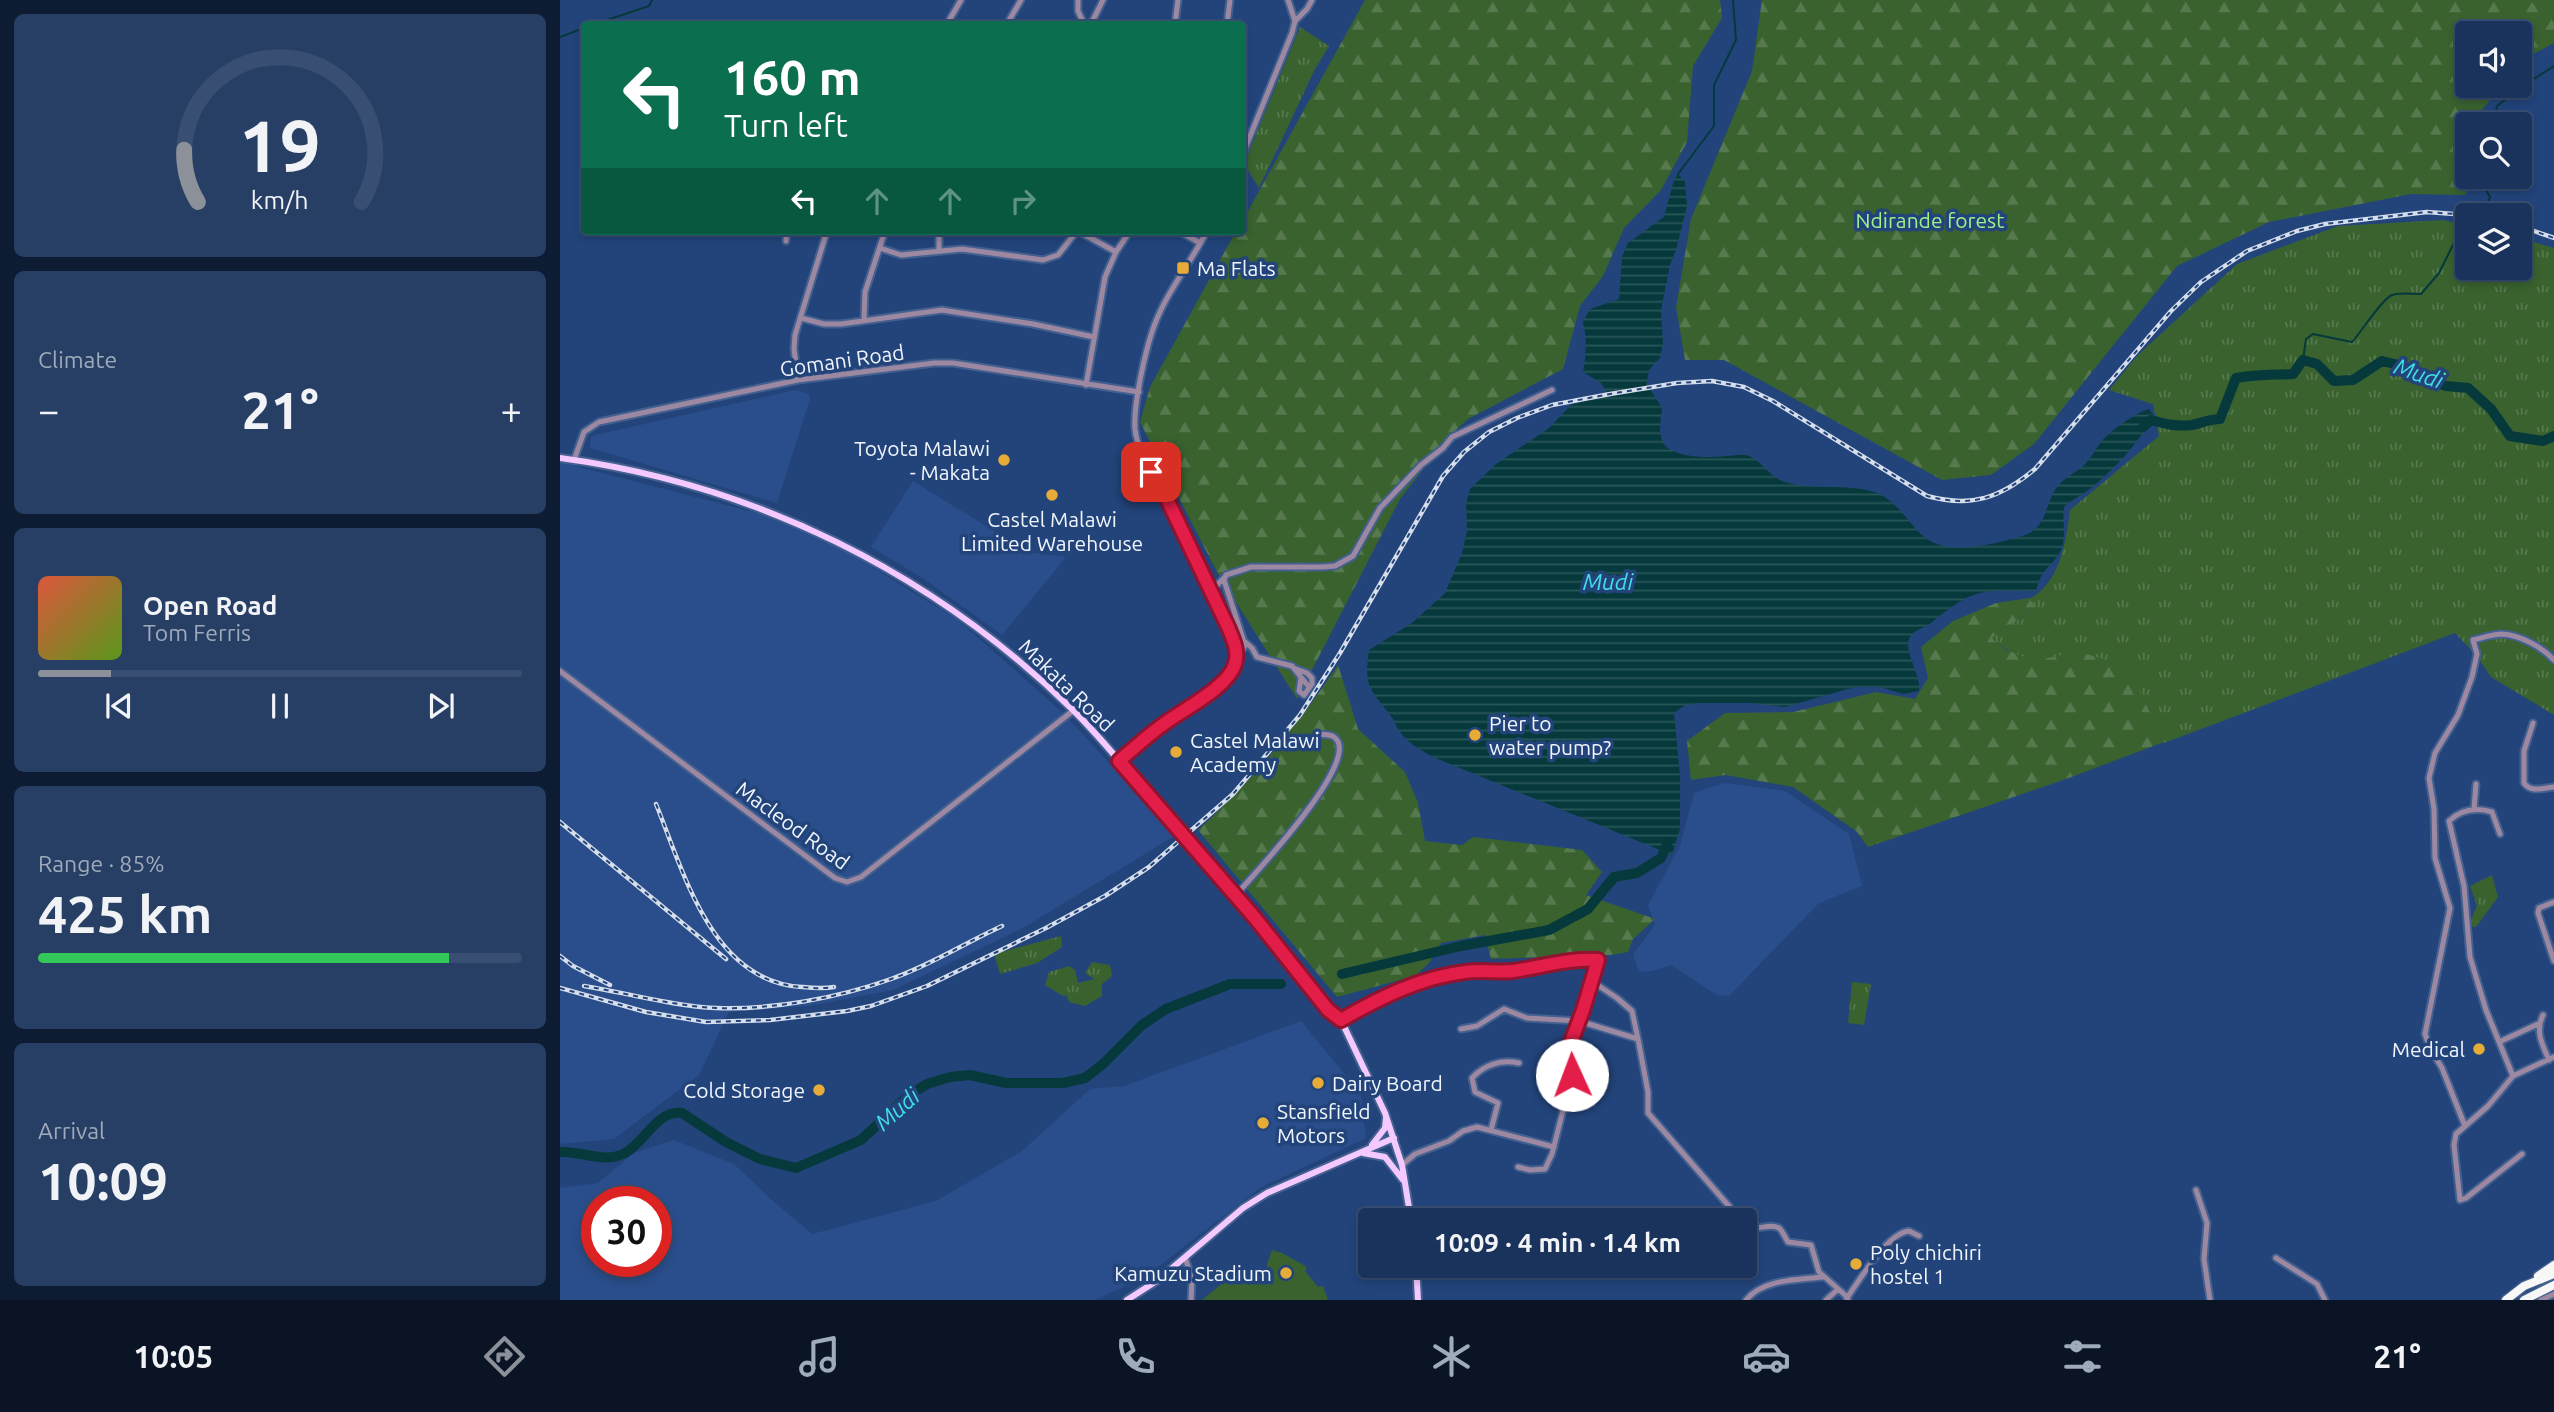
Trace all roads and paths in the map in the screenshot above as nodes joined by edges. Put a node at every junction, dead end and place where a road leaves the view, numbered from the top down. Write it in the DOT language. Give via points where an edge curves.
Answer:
graph roads {
  1 [pos="961,0"];
  2 [pos="1021,0"];
  3 [pos="1078,0"];
  4 [pos="1103,0"];
  5 [pos="1178,0"];
  6 [pos="1230,0"];
  7 [pos="1289,0"];
  8 [pos="1312,0"];
  9 [pos="949,21"];
  10 [pos="1009,21"];
  11 [pos="1083,21"];
  12 [pos="1092,21"];
  13 [pos="1175,21"];
  14 [pos="1227,21"];
  15 [pos="1295,21"];
  16 [pos="1246,146"];
  17 [pos="787,235"];
  18 [pos="826,235"];
  19 [pos="884,235"];
  20 [pos="939,235"];
  21 [pos="1074,235"];
  22 [pos="1084,235"];
  23 [pos="1127,235"];
  24 [pos="1186,235"];
  25 [pos="1205,235"];
  26 [pos="786,241"];
  27 [pos="1200,243"];
  28 [pos="880,248"];
  29 [pos="939,250"];
  30 [pos="1116,252"];
  31 [pos="801,318"];
  32 [pos="864,320"];
  33 [pos="1094,337"];
  34 [pos="798,380"];
  35 [pos="1086,385"];
  36 [pos="1552,390"];
  37 [pos="1139,392"];
  38 [pos="560,458"];
  39 [pos="574,460"];
  40 [pos="1224,578"];
  41 [pos="1210,592"];
  42 [pos="1243,640"];
  43 [pos="1236,649"];
  44 [pos="2554,660"];
  45 [pos="1296,669"];
  46 [pos="560,671"];
  47 [pos="1301,678"];
  48 [pos="1309,687"];
  49 [pos="1074,710"];
  50 [pos="2533,723"];
  51 [pos="1318,734"];
  52 [pos="1119,761"];
  53 [pos="2476,784"];
  54 [pos="2554,787"];
  55 [pos="2474,809"];
  56 [pos="2500,834"];
  57 [pos="1236,895"];
  58 [pos="2554,902"];
  59 [pos="2554,961"];
  60 [pos="1592,982"];
  61 [pos="2543,1014"];
  62 [pos="1341,1020"];
  63 [pos="1579,1021"];
  64 [pos="2538,1024"];
  65 [pos="1461,1029"];
  66 [pos="1638,1039"];
  67 [pos="2499,1042"];
  68 [pos="2552,1058"];
  69 [pos="1519,1063"];
  70 [pos="2513,1076"];
  71 [pos="1385,1112"];
  72 [pos="2465,1126"];
  73 [pos="1491,1130"];
  74 [pos="1394,1138"];
  75 [pos="1554,1147"];
  76 [pos="1368,1148"];
  77 [pos="2522,1154"];
  78 [pos="1354,1156"];
  79 [pos="1402,1165"];
  80 [pos="1518,1167"];
  81 [pos="1405,1185"];
  82 [pos="2196,1190"];
  83 [pos="1409,1208"];
  84 [pos="1731,1208"];
  85 [pos="1757,1229"];
  86 [pos="1919,1236"];
  87 [pos="1185,1257"];
  88 [pos="2276,1258"];
  89 [pos="2554,1265"];
  90 [pos="2554,1274"];
  91 [pos="1822,1277"];
  92 [pos="1417,1278"];
  93 [pos="2554,1285"];
  94 [pos="2524,1286"];
  95 [pos="1837,1290"];
  96 [pos="2554,1294"];
  97 [pos="2511,1298"];
  98 [pos="1130,1299"];
  99 [pos="1848,1299"];
  100 [pos="1191,1300"];
  101 [pos="1418,1300"];
  102 [pos="1746,1300"];
  103 [pos="1826,1300"];
  104 [pos="2210,1300"];
  105 [pos="2325,1300"];
  106 [pos="2524,1300"];
  107 [pos="2541,1300"];
  1 -- 9 [label="street"];
  2 -- 10 [label="street"];
  3 -- 11 [label="street"];
  4 -- 12 [label="street"];
  5 -- 13 [label="street"];
  6 -- 14 [label="street"];
  7 -- 15 [label="street"];
  8 -- 15 [label="street"];
  15 -- 16 [label="street"];
  17 -- 26 [label="street"];
  18 -- 31 [label="street"];
  19 -- 28 [label="street"];
  20 -- 29 [label="street"];
  21 -- 29 [label="street" via="1058,256 1043,260"];
  22 -- 30 [label="street"];
  23 -- 30 [label="street"];
  24 -- 27 [label="street"];
  25 -- 27 [label="street"];
  27 -- 37 [label="street" via="1153,327"];
  28 -- 29 [label="street" via="901,255"];
  28 -- 32 [label="street" via="865,292"];
  30 -- 33 [label="street" via="1105,277"];
  31 -- 32 [label="street" via="824,324"];
  31 -- 34 [label="street" via="794,349"];
  32 -- 33 [label="street" via="942,310"];
  33 -- 35 [label="street"];
  34 -- 35 [label="street, Gomani Road" via="944,362"];
  34 -- 39 [label="street, Gomani Road" via="599,422 584,432"];
  35 -- 37 [label="street, Gomani Road"];
  36 -- 40 [label="street" via="1452,438 1380,508 1359,548 1345,561 1322,568 1251,568"];
  37 -- 41 [label="street" via="1137,441"];
  38 -- 39 [label="main road, Makata Road"];
  39 -- 49 [label="main road, Makata Road" via="719,493 840,543 959,614"];
  40 -- 41 [label="street"];
  40 -- 42 [label="street"];
  41 -- 43 [label="street"];
  42 -- 43 [label="street" via="1243,649"];
  42 -- 45 [label="street" via="1256,657"];
  43 -- 52 [label="street" via="1234,666 1221,683"];
  44 -- 72 [label="street" via="2515,637 2501,634 2473,640 2477,650 2472,677 2458,715 2435,753 2429,778 2435,858 2450,908 2425,1034"];
  45 -- 47 [label="street"];
  45 -- 48 [label="street" via="1311,676"];
  46 -- 49 [label="street, Macleod Road" via="794,849 847,882 861,877"];
  47 -- 48 [label="street"];
  47 -- 48 [label="street" via="1301,694"];
  49 -- 52 [label="main road, Makata Road"];
  50 -- 54 [label="street" via="2523,759 2524,783 2530,789"];
  51 -- 57 [label="street" via="1337,740 1337,764 1316,800"];
  52 -- 57 [label="main road, Makata Road, bridge"];
  53 -- 55 [label="street"];
  55 -- 56 [label="street" via="2492,812"];
  55 -- 67 [label="street" via="2451,818 2449,825 2464,887 2470,957"];
  57 -- 62 [label="main road, Makata Road" via="1328,1010"];
  58 -- 59 [label="street" via="2539,908 2538,913"];
  60 -- 62 [label="street" via="1598,960 1581,958 1511,971 1464,972 1390,993"];
  60 -- 63 [label="street"];
  60 -- 66 [label="street" via="1632,1011"];
  61 -- 64 [label="street"];
  62 -- 71 [label="main road, Makata Road"];
  63 -- 65 [label="street" via="1527,1018 1504,1009 1477,1026"];
  63 -- 66 [label="street"];
  63 -- 75 [label="street" via="1571,1042 1572,1075"];
  64 -- 67 [label="street"];
  64 -- 68 [label="street" via="2539,1037"];
  66 -- 84 [label="street" via="1648,1113"];
  67 -- 70 [label="street"];
  68 -- 70 [label="street"];
  69 -- 73 [label="street" via="1501,1061 1472,1078 1475,1093 1498,1103"];
  70 -- 72 [label="street"];
  71 -- 74 [label="main road, Makata Road"];
  71 -- 76 [label="main road" via="1385,1128"];
  72 -- 77 [label="street" via="2454,1142 2460,1200"];
  73 -- 75 [label="street"];
  73 -- 79 [label="street" via="1477,1127 1464,1131"];
  74 -- 76 [label="main road"];
  74 -- 79 [label="main road, Makata Road"];
  75 -- 80 [label="street" via="1545,1170"];
  76 -- 78 [label="main road"];
  78 -- 81 [label="main road" via="1368,1152 1385,1157"];
  78 -- 87 [label="main road" via="1259,1198"];
  79 -- 81 [label="main road, Makata Road"];
  81 -- 83 [label="main road, Makata Road"];
  82 -- 104 [label="street" via="2207,1223 2204,1259"];
  85 -- 91 [label="street" via="1776,1227 1788,1242 1811,1245"];
  86 -- 99 [label="street" via="1909,1231 1897,1235"];
  87 -- 98 [label="main road"];
  87 -- 100 [label="street" via="1192,1280"];
  88 -- 105 [label="street" via="2316,1284"];
  89 -- 94 [label="highway"];
  90 -- 94 [label="highway"];
  91 -- 95 [label="street"];
  91 -- 102 [label="street" via="1763,1286"];
  92 -- 101 [label="main road"];
  93 -- 106 [label="highway"];
  94 -- 97 [label="highway"];
  95 -- 99 [label="street"];
  95 -- 103 [label="street"];
  96 -- 107 [label="street"];
}
